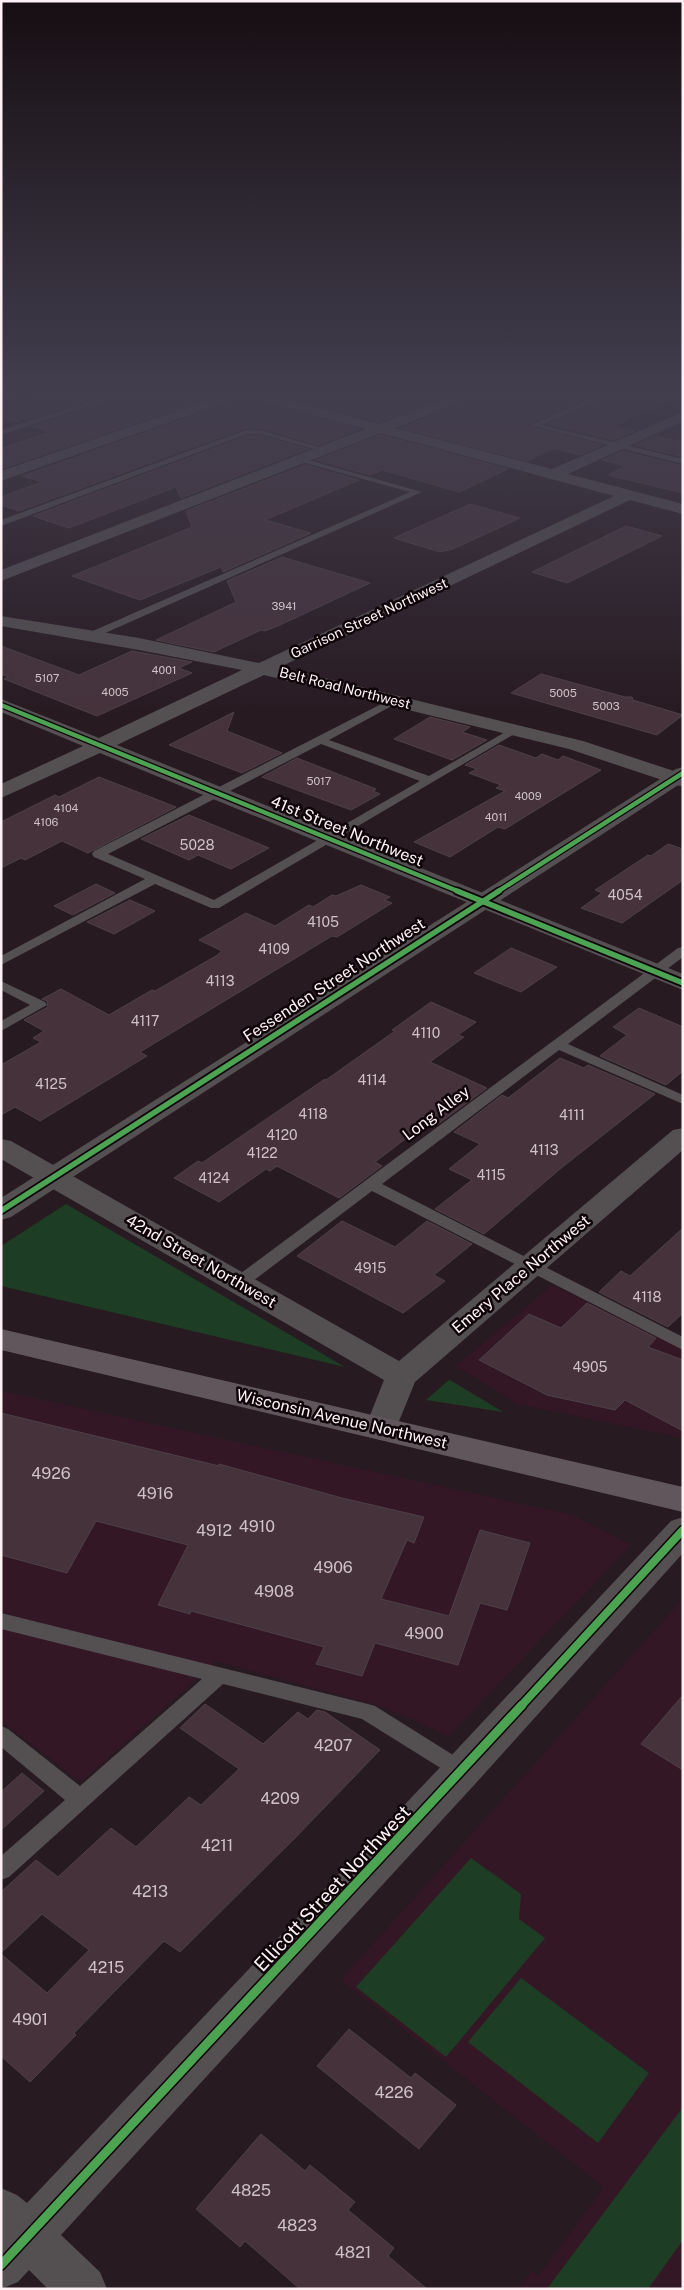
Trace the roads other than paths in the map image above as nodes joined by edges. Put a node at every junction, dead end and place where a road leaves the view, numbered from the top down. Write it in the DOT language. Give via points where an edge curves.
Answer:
graph roads {
  1 [pos="59,501"];
  2 [pos="194,501"];
  3 [pos="398,501"];
  4 [pos="616,501"];
  5 [pos="651,501"];
  6 [pos="683,509"];
  7 [pos="1,522"];
  8 [pos="1,576"];
  9 [pos="1,621"];
  10 [pos="90,636"];
  11 [pos="261,668"];
  12 [pos="395,700"];
  13 [pos="1,705"];
  14 [pos="516,730"];
  15 [pos="320,740"];
  16 [pos="100,745"];
  17 [pos="680,777"];
  18 [pos="429,780"];
  19 [pos="1,792"];
  20 [pos="217,793"];
  21 [pos="329,839"];
  22 [pos="155,879"];
  23 [pos="482,901"];
  24 [pos="683,951"];
  25 [pos="1,961"];
  26 [pos="654,971"];
  27 [pos="683,983"];
  28 [pos="1,985"];
  29 [pos="1,1027"];
  30 [pos="557,1044"];
  31 [pos="683,1100"];
  32 [pos="683,1136"];
  33 [pos="1,1147"];
  34 [pos="53,1176"];
  35 [pos="370,1184"];
  36 [pos="1,1211"];
  37 [pos="531,1265"];
  38 [pos="239,1282"];
  39 [pos="1,1339"];
  40 [pos="683,1344"];
  41 [pos="401,1376"];
  42 [pos="381,1428"];
  43 [pos="683,1500"];
  44 [pos="683,1530"];
  45 [pos="1,1621"];
  46 [pos="220,1675"];
  47 [pos="1,1735"];
  48 [pos="462,1771"];
  49 [pos="80,1799"];
  50 [pos="1,1870"];
  51 [pos="10,2238"];
  52 [pos="83,2289"];
  1 -- 7 [label="lane"];
  2 -- 8 [label="street"];
  3 -- 10 [label="lane"];
  4 -- 11 [label="street, Garrison Street Northwest"];
  5 -- 6 [label="street"];
  9 -- 10 [label="street, Belt Road Northwest"];
  10 -- 11 [label="street, Belt Road Northwest"];
  11 -- 12 [label="street, Belt Road Northwest"];
  11 -- 16 [label="street, Garrison Street Northwest"];
  12 -- 14 [label="street, Belt Road Northwest"];
  12 -- 15 [label="lane"];
  13 -- 16 [label="street, 41st Street Northwest"];
  14 -- 17 [label="street, Belt Road Northwest"];
  14 -- 18 [label="lane"];
  15 -- 18 [label="lane"];
  15 -- 20 [label="lane"];
  16 -- 19 [label="street, Garrison Street Northwest"];
  16 -- 20 [label="street, 41st Street Northwest"];
  17 -- 23 [label="street, Fessenden Street Northwest"];
  18 -- 21 [label="lane"];
  20 -- 21 [label="street, 41st Street Northwest"];
  20 -- 22 [label="lane" via="98,854"];
  21 -- 22 [label="lane" via="215,905"];
  21 -- 23 [label="street, 41st Street Northwest"];
  22 -- 25 [label="lane"];
  23 -- 26 [label="street, 41st Street Northwest"];
  23 -- 34 [label="street, Fessenden Street Northwest"];
  24 -- 26 [label="lane, Long Alley"];
  26 -- 27 [label="street, 41st Street Northwest"];
  26 -- 30 [label="lane, Long Alley"];
  28 -- 29 [label="lane" via="40,1005"];
  30 -- 31 [label="lane"];
  30 -- 35 [label="lane, Long Alley"];
  32 -- 37 [label="street, Emery Place Northwest"];
  33 -- 34 [label="street, 42nd Street Northwest"];
  34 -- 36 [label="street, Fessenden Street Northwest"];
  34 -- 38 [label="street, 42nd Street Northwest"];
  35 -- 37 [label="lane"];
  35 -- 38 [label="lane, Long Alley"];
  37 -- 40 [label="lane"];
  37 -- 41 [label="street, Emery Place Northwest"];
  38 -- 41 [label="street, 42nd Street Northwest"];
  39 -- 42 [label="main road, Wisconsin Avenue Northwest"];
  41 -- 42 [label="street, Emery Place Northwest"];
  42 -- 43 [label="main road, Wisconsin Avenue Northwest"];
  44 -- 48 [label="street, Ellicott Street Northwest"];
  45 -- 46 [label="lane"];
  46 -- 48 [label="lane" via="368,1712"];
  46 -- 49 [label="lane"];
  47 -- 49 [label="lane"];
  48 -- 51 [label="street, Ellicott Street Northwest"];
  49 -- 50 [label="lane"];
  51 -- 52 [label="street"];
}
